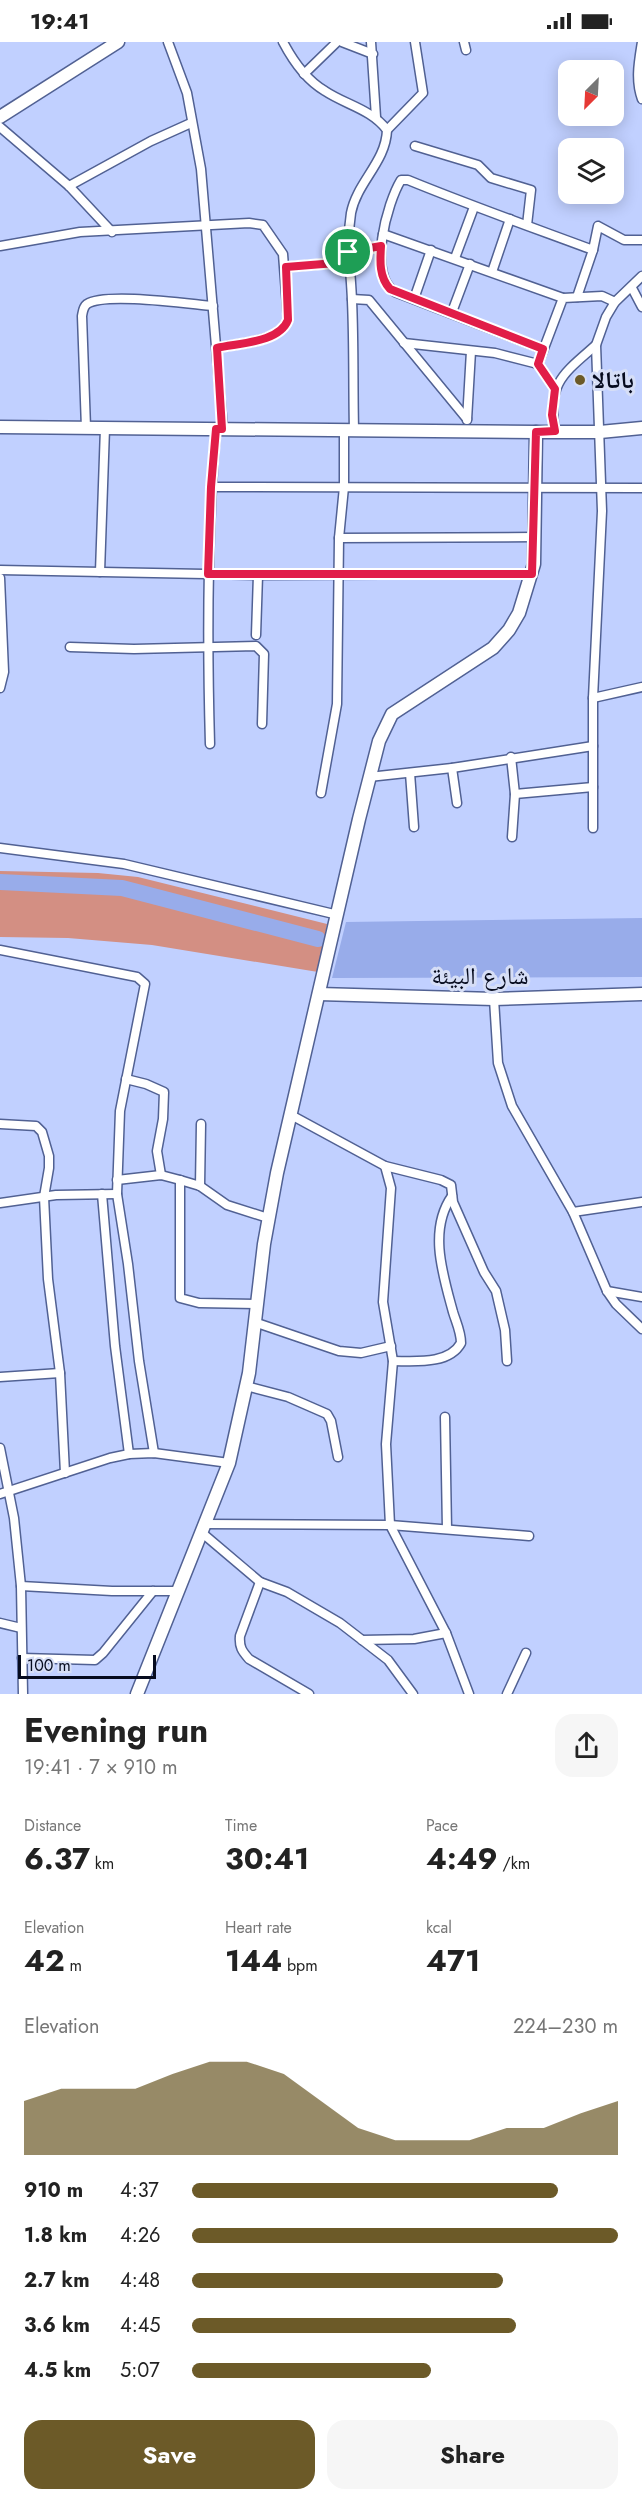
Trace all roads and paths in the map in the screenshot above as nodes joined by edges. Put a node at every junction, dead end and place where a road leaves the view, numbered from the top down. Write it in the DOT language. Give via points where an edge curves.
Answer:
graph roads {
  1 [pos="118,42"];
  2 [pos="168,42"];
  3 [pos="283,42"];
  4 [pos="337,42"];
  5 [pos="342,42"];
  6 [pos="371,42"];
  7 [pos="415,42"];
  8 [pos="642,42"];
  9 [pos="373,54"];
  10 [pos="304,74"];
  11 [pos="642,99"];
  12 [pos="0,117"];
  13 [pos="376,117"];
  14 [pos="191,123"];
  15 [pos="0,127"];
  16 [pos="387,130"];
  17 [pos="415,146"];
  18 [pos="69,186"];
  19 [pos="474,207"];
  20 [pos="510,219"];
  21 [pos="205,225"];
  22 [pos="528,225"];
  23 [pos="112,232"];
  24 [pos="383,234"];
  25 [pos="642,240"];
  26 [pos="0,246"];
  27 [pos="381,246"];
  28 [pos="431,250"];
  29 [pos="593,250"];
  30 [pos="348,252"];
  31 [pos="455,258"];
  32 [pos="348,262"];
  33 [pos="470,264"];
  34 [pos="286,267"];
  35 [pos="492,272"];
  36 [pos="642,278"];
  37 [pos="632,288"];
  38 [pos="577,297"];
  39 [pos="563,298"];
  40 [pos="352,299"];
  41 [pos="414,299"];
  42 [pos="615,302"];
  43 [pos="213,306"];
  44 [pos="642,307"];
  45 [pos="452,312"];
  46 [pos="404,343"];
  47 [pos="596,345"];
  48 [pos="217,348"];
  49 [pos="543,349"];
  50 [pos="471,351"];
  51 [pos="538,364"];
  52 [pos="555,389"];
  53 [pos="467,425"];
  54 [pos="0,427"];
  55 [pos="86,428"];
  56 [pos="105,428"];
  57 [pos="642,428"];
  58 [pos="219,429"];
  59 [pos="349,430"];
  60 [pos="555,431"];
  61 [pos="536,432"];
  62 [pos="600,432"];
  63 [pos="211,487"];
  64 [pos="344,487"];
  65 [pos="535,487"];
  66 [pos="602,488"];
  67 [pos="642,488"];
  68 [pos="339,537"];
  69 [pos="535,537"];
  70 [pos="0,570"];
  71 [pos="100,572"];
  72 [pos="208,574"];
  73 [pos="532,574"];
  74 [pos="258,575"];
  75 [pos="339,576"];
  76 [pos="0,578"];
  77 [pos="256,635"];
  78 [pos="208,646"];
  79 [pos="70,647"];
  80 [pos="642,687"];
  81 [pos="0,688"];
  82 [pos="593,698"];
  83 [pos="262,724"];
  84 [pos="210,744"];
  85 [pos="593,746"];
  86 [pos="511,757"];
  87 [pos="452,768"];
  88 [pos="410,773"];
  89 [pos="369,777"];
  90 [pos="593,787"];
  91 [pos="321,793"];
  92 [pos="515,794"];
  93 [pos="457,803"];
  94 [pos="414,827"];
  95 [pos="593,828"];
  96 [pos="512,837"];
  97 [pos="0,848"];
  98 [pos="338,915"];
  99 [pos="0,950"];
  100 [pos="319,994"];
  101 [pos="642,994"];
  102 [pos="494,999"];
  103 [pos="126,1079"];
  104 [pos="291,1115"];
  105 [pos="0,1124"];
  106 [pos="201,1124"];
  107 [pos="385,1166"];
  108 [pos="160,1175"];
  109 [pos="117,1180"];
  110 [pos="180,1180"];
  111 [pos="200,1186"];
  112 [pos="102,1194"];
  113 [pos="117,1194"];
  114 [pos="452,1196"];
  115 [pos="44,1197"];
  116 [pos="642,1202"];
  117 [pos="0,1203"];
  118 [pos="573,1212"];
  119 [pos="268,1218"];
  120 [pos="607,1291"];
  121 [pos="642,1297"];
  122 [pos="258,1304"];
  123 [pos="257,1323"];
  124 [pos="642,1329"];
  125 [pos="391,1346"];
  126 [pos="393,1361"];
  127 [pos="507,1361"];
  128 [pos="60,1372"];
  129 [pos="0,1377"];
  130 [pos="246,1386"];
  131 [pos="445,1417"];
  132 [pos="0,1448"];
  133 [pos="154,1453"];
  134 [pos="129,1454"];
  135 [pos="338,1457"];
  136 [pos="229,1463"];
  137 [pos="65,1473"];
  138 [pos="4,1492"];
  139 [pos="390,1526"];
  140 [pos="203,1528"];
  141 [pos="447,1529"];
  142 [pos="529,1536"];
  143 [pos="260,1582"];
  144 [pos="21,1586"];
  145 [pos="153,1591"];
  146 [pos="177,1591"];
  147 [pos="0,1623"];
  148 [pos="21,1628"];
  149 [pos="446,1633"];
  150 [pos="362,1640"];
  151 [pos="526,1653"];
  152 [pos="22,1658"];
  153 [pos="23,1694"];
  154 [pos="137,1694"];
  155 [pos="309,1694"];
  156 [pos="413,1694"];
  157 [pos="470,1694"];
  158 [pos="507,1694"];
  1 -- 12 [label="street"];
  2 -- 14 [label="street" via="181,73"];
  3 -- 10 [label="street"];
  4 -- 10 [label="street"];
  5 -- 9 [label="street"];
  6 -- 9 [label="street"];
  7 -- 16 [label="street" via="423,93"];
  8 -- 11 [label="street" via="638,70"];
  9 -- 13 [label="street"];
  10 -- 13 [label="street" via="324,91"];
  13 -- 16 [label="street"];
  14 -- 18 [label="street"];
  14 -- 21 [label="street" via="201,169"];
  15 -- 18 [label="street"];
  16 -- 30 [label="street" via="384,150 355,198"];
  17 -- 22 [label="street" via="478,165 491,178 531,190"];
  18 -- 23 [label="street"];
  19 -- 20 [label="street"];
  19 -- 24 [label="street" via="404,179 397,186"];
  19 -- 31 [label="street"];
  20 -- 22 [label="street"];
  20 -- 35 [label="street"];
  21 -- 23 [label="street"];
  21 -- 34 [label="street" via="263,225 280,247"];
  21 -- 43 [label="street"];
  22 -- 29 [label="street"];
  23 -- 26 [label="street" via="51,236"];
  24 -- 27 [label="street"];
  24 -- 28 [label="street"];
  25 -- 29 [label="street" via="624,240 598,226"];
  27 -- 30 [label="street"];
  27 -- 41 [label="street" via="380,266 386,284"];
  28 -- 31 [label="street"];
  28 -- 41 [label="street"];
  29 -- 38 [label="street"];
  30 -- 32 [label="street"];
  31 -- 33 [label="street"];
  32 -- 34 [label="street"];
  32 -- 40 [label="street"];
  33 -- 35 [label="street"];
  33 -- 45 [label="street"];
  34 -- 48 [label="street" via="285,327 270,337"];
  35 -- 39 [label="street"];
  36 -- 37 [label="street"];
  37 -- 42 [label="street"];
  37 -- 44 [label="street"];
  38 -- 39 [label="street"];
  38 -- 42 [label="street" via="602,296"];
  39 -- 49 [label="street"];
  40 -- 46 [label="street" via="369,300"];
  40 -- 59 [label="street"];
  41 -- 45 [label="street"];
  42 -- 47 [label="street"];
  43 -- 48 [label="street"];
  43 -- 55 [label="street" via="143,300 96,300 87,304 81,326"];
  45 -- 49 [label="street"];
  46 -- 50 [label="street"];
  46 -- 53 [label="street"];
  47 -- 52 [label="street"];
  47 -- 62 [label="street"];
  48 -- 58 [label="street"];
  49 -- 51 [label="street"];
  50 -- 51 [label="street" via="495,352"];
  50 -- 53 [label="street"];
  51 -- 52 [label="street"];
  52 -- 60 [label="street"];
  53 -- 59 [label="street"];
  53 -- 61 [label="street"];
  54 -- 55 [label="street"];
  55 -- 56 [label="street"];
  56 -- 58 [label="street"];
  56 -- 71 [label="street"];
  57 -- 62 [label="street"];
  58 -- 59 [label="street"];
  58 -- 63 [label="street"];
  59 -- 64 [label="street"];
  60 -- 61 [label="street"];
  60 -- 62 [label="street"];
  61 -- 65 [label="street"];
  62 -- 66 [label="street"];
  63 -- 64 [label="street"];
  63 -- 72 [label="street"];
  64 -- 65 [label="street"];
  64 -- 68 [label="street"];
  65 -- 66 [label="street"];
  65 -- 69 [label="street"];
  66 -- 67 [label="street"];
  66 -- 82 [label="street"];
  68 -- 69 [label="street"];
  68 -- 75 [label="street"];
  69 -- 73 [label="street"];
  70 -- 71 [label="street"];
  71 -- 72 [label="street"];
  72 -- 74 [label="street"];
  72 -- 78 [label="street"];
  73 -- 75 [label="street"];
  73 -- 89 [label="street" via="519,614 501,640 392,714"];
  74 -- 75 [label="street"];
  74 -- 77 [label="street"];
  75 -- 91 [label="street" via="337,704"];
  76 -- 81 [label="street" via="4,672"];
  78 -- 79 [label="street"];
  78 -- 83 [label="street" via="250,645 262,651"];
  78 -- 84 [label="street"];
  80 -- 82 [label="street"];
  82 -- 85 [label="street"];
  85 -- 86 [label="street"];
  85 -- 90 [label="street"];
  86 -- 87 [label="street"];
  86 -- 92 [label="street"];
  87 -- 88 [label="street"];
  87 -- 93 [label="street"];
  88 -- 89 [label="street"];
  88 -- 94 [label="street"];
  89 -- 98 [label="street"];
  90 -- 92 [label="street"];
  90 -- 95 [label="street"];
  92 -- 96 [label="street"];
  97 -- 98 [label="street" via="124,864"];
  98 -- 100 [label="street"];
  99 -- 103 [label="street" via="142,980 145,984"];
  100 -- 102 [label="street, شارع البيئة"];
  100 -- 104 [label="street"];
  101 -- 102 [label="street, شارع البيئة"];
  102 -- 118 [label="street" via="496,1048 503,1082 512,1106"];
  103 -- 108 [label="street" via="164,1092 157,1151"];
  103 -- 109 [label="street" via="118,1125"];
  104 -- 107 [label="street"];
  104 -- 119 [label="street"];
  105 -- 115 [label="street" via="33,1125 42,1132 49,1168"];
  106 -- 111 [label="street"];
  107 -- 114 [label="street" via="447,1182"];
  107 -- 125 [label="street" via="391,1188 383,1302"];
  108 -- 109 [label="street"];
  108 -- 110 [label="street"];
  109 -- 113 [label="street"];
  110 -- 111 [label="street"];
  110 -- 122 [label="street" via="180,1298 199,1303"];
  111 -- 119 [label="street" via="227,1205"];
  112 -- 113 [label="street"];
  112 -- 115 [label="street"];
  112 -- 134 [label="street"];
  113 -- 133 [label="street"];
  114 -- 126 [label="street" via="441,1214 440,1253 461,1343 456,1351 431,1360"];
  114 -- 127 [label="street" via="496,1292"];
  115 -- 117 [label="street"];
  115 -- 128 [label="street" via="48,1279"];
  116 -- 118 [label="street"];
  118 -- 120 [label="street"];
  119 -- 122 [label="street"];
  120 -- 121 [label="street"];
  120 -- 124 [label="street"];
  122 -- 123 [label="street"];
  123 -- 125 [label="street" via="339,1351 362,1353"];
  123 -- 130 [label="street"];
  125 -- 126 [label="street"];
  126 -- 139 [label="street" via="386,1444"];
  128 -- 129 [label="street"];
  128 -- 137 [label="street"];
  130 -- 135 [label="street" via="288,1397 327,1414"];
  130 -- 136 [label="street"];
  131 -- 141 [label="street"];
  132 -- 138 [label="street"];
  133 -- 134 [label="street"];
  133 -- 136 [label="street"];
  134 -- 137 [label="street"];
  136 -- 140 [label="street"];
  137 -- 138 [label="street"];
  138 -- 144 [label="street" via="14,1518"];
  139 -- 140 [label="street"];
  139 -- 141 [label="street"];
  139 -- 149 [label="street"];
  140 -- 143 [label="street"];
  140 -- 146 [label="street"];
  141 -- 142 [label="street"];
  143 -- 150 [label="street" via="287,1592"];
  143 -- 155 [label="street" via="242,1626 242,1652"];
  144 -- 145 [label="street"];
  144 -- 148 [label="street"];
  145 -- 146 [label="street"];
  145 -- 152 [label="street" via="95,1660"];
  146 -- 154 [label="street"];
  147 -- 148 [label="street"];
  148 -- 152 [label="street"];
  149 -- 150 [label="street" via="414,1639"];
  149 -- 157 [label="street"];
  150 -- 156 [label="street" via="388,1660"];
  151 -- 158 [label="street"];
  152 -- 153 [label="street"];
}
